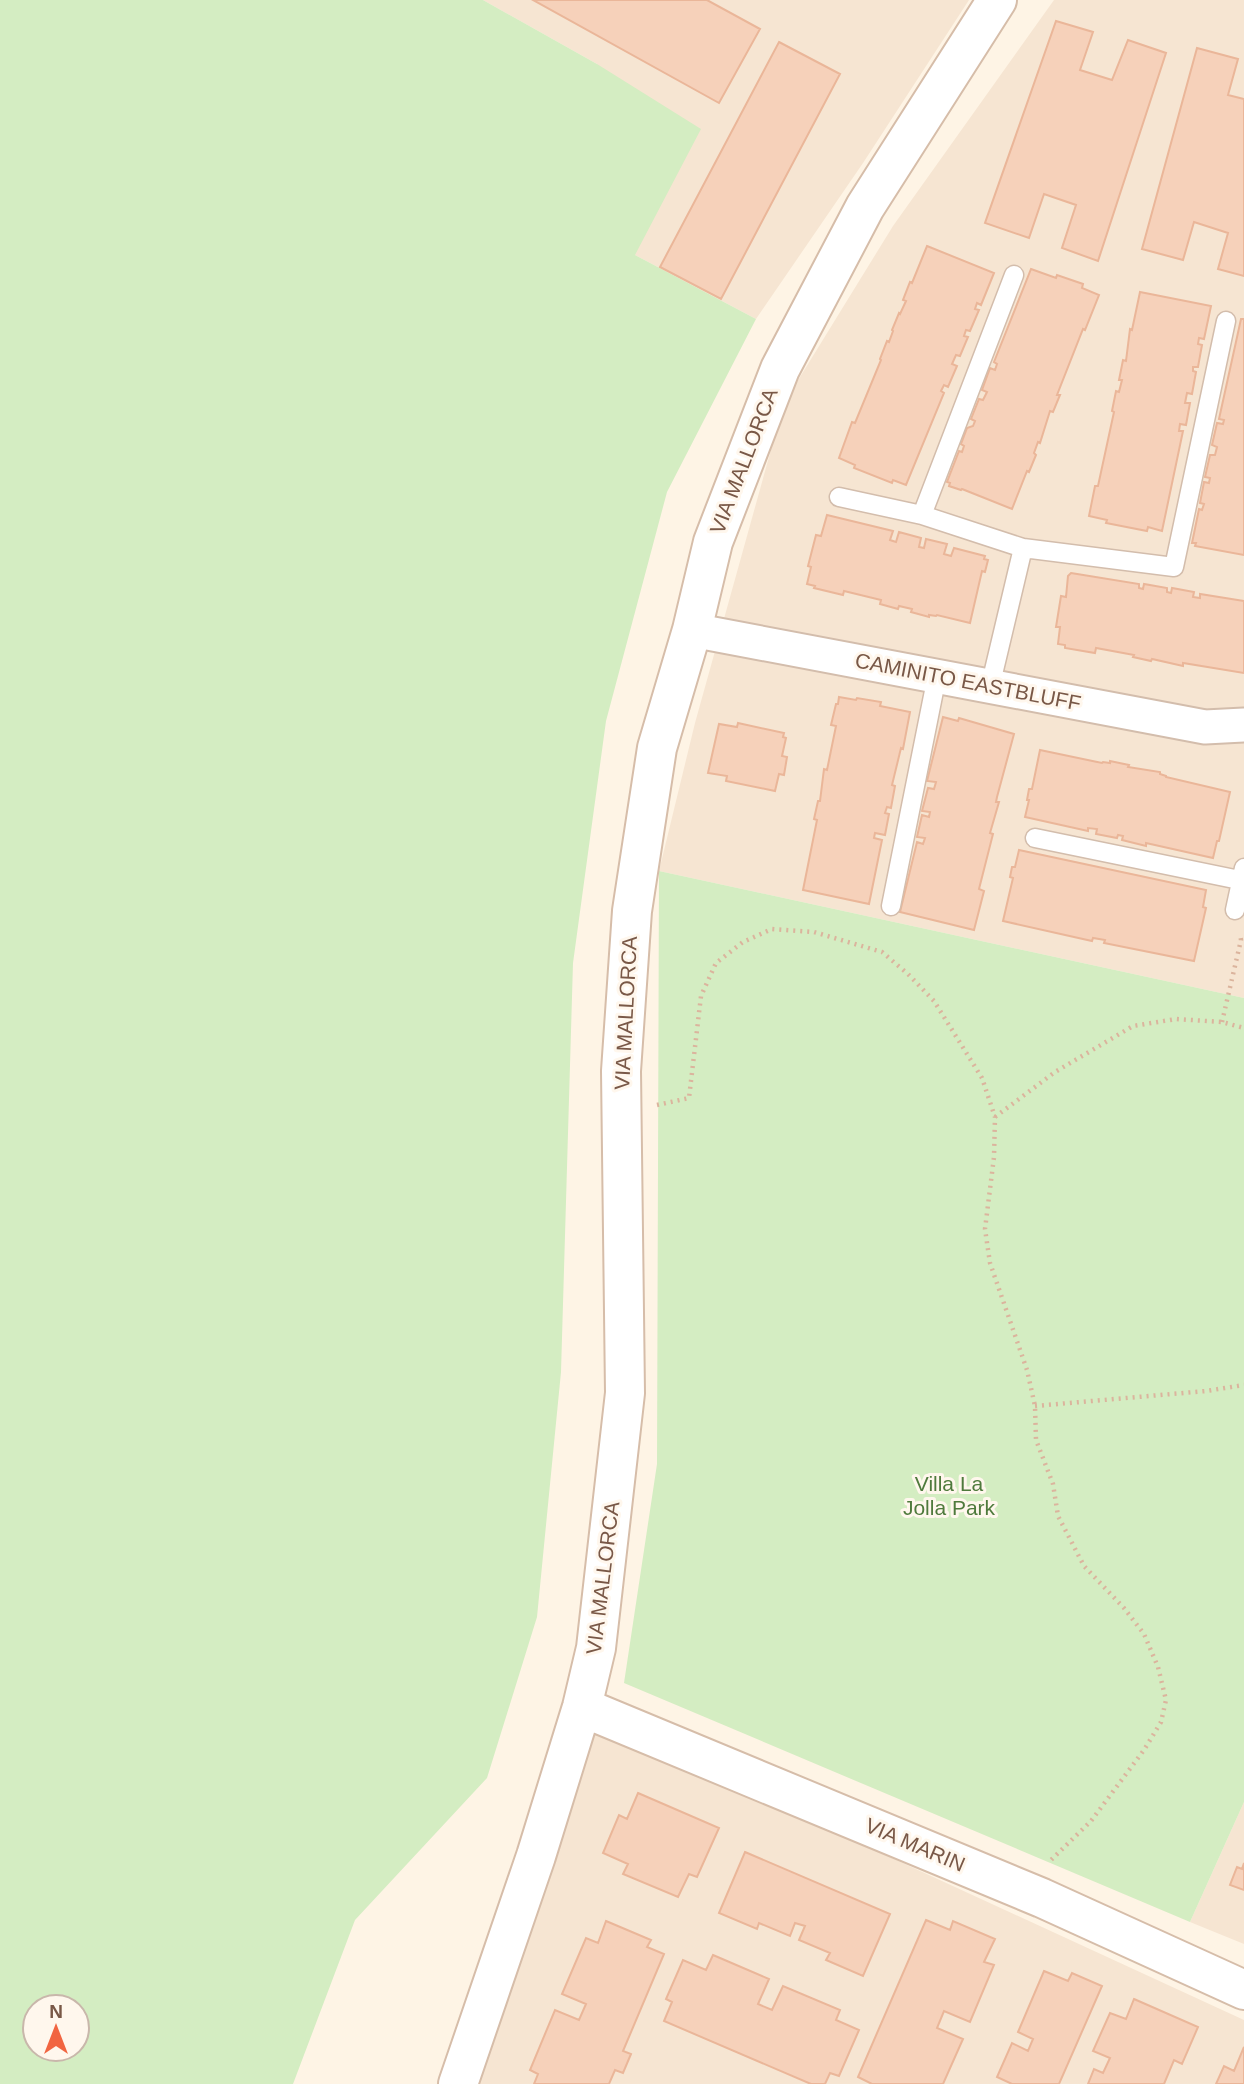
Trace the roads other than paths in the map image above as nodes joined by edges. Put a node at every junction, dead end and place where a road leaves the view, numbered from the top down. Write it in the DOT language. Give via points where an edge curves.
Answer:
graph roads {
  1 [pos="997,0"];
  2 [pos="1014,275"];
  3 [pos="1226,321"];
  4 [pos="839,496"];
  5 [pos="922,515"];
  6 [pos="1023,548"];
  7 [pos="692,630"];
  8 [pos="937,676"];
  9 [pos="990,687"];
  10 [pos="1244,725"];
  11 [pos="1035,838"];
  12 [pos="1243,876"];
  13 [pos="891,906"];
  14 [pos="1235,910"];
  15 [pos="582,1707"];
  16 [pos="1244,1990"];
  17 [pos="458,2084"];
  1 -- 7 [label="street, VIA MALLORCA" via="865,207 780,369 713,542"];
  2 -- 5 [label="lane"];
  3 -- 6 [label="lane" via="1174,567"];
  4 -- 5 [label="lane"];
  5 -- 6 [label="lane"];
  6 -- 9 [label="lane"];
  7 -- 8 [label="street, CAMINITO EASTBLUFF"];
  7 -- 15 [label="street, VIA MALLORCA" via="657,748 632,911 621,1071 625,1393 596,1648"];
  8 -- 9 [label="street, CAMINITO EASTBLUFF"];
  8 -- 13 [label="lane"];
  9 -- 10 [label="street, CAMINITO EASTBLUFF" via="1205,727"];
  11 -- 12 [label="lane"];
  12 -- 14 [label="lane"];
  15 -- 16 [label="street, VIA MARIN" via="1042,1898"];
  15 -- 17 [label="street, VIA MALLORCA"];
}
